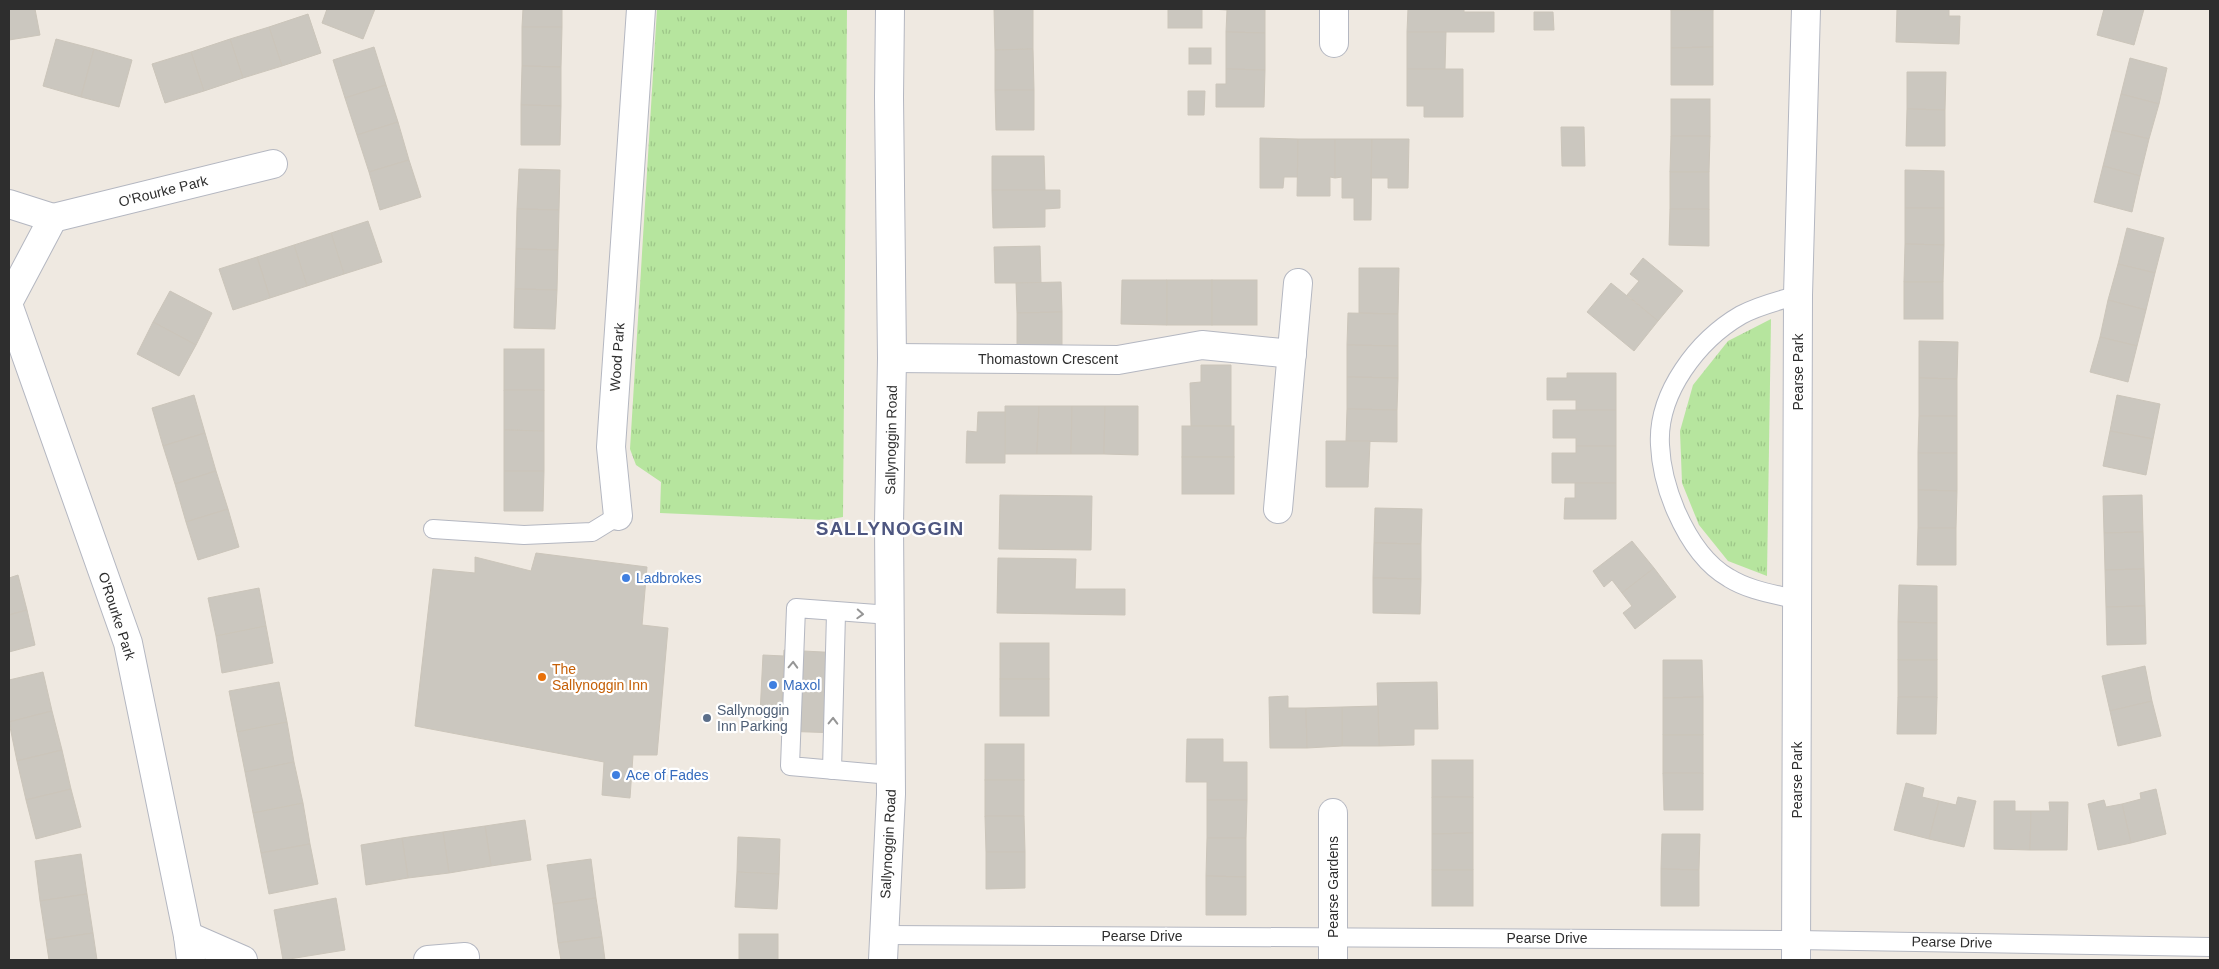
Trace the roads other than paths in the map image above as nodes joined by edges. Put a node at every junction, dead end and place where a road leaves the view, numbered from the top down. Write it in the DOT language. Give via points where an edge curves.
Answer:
graph roads {
  1 [pos="642,9"];
  2 [pos="890,9"];
  3 [pos="1334,9"];
  4 [pos="1806,9"];
  5 [pos="1334,43"];
  6 [pos="273,164"];
  7 [pos="9,204"];
  8 [pos="53,218"];
  9 [pos="1298,283"];
  10 [pos="1798,295"];
  11 [pos="9,301"];
  12 [pos="9,307"];
  13 [pos="1292,354"];
  14 [pos="892,358"];
  15 [pos="1278,509"];
  16 [pos="618,516"];
  17 [pos="433,529"];
  18 [pos="1798,600"];
  19 [pos="836,612"];
  20 [pos="890,615"];
  21 [pos="832,770"];
  22 [pos="891,774"];
  23 [pos="1333,813"];
  24 [pos="2210,947"];
  25 [pos="190,948"];
  26 [pos="883,948"];
  27 [pos="1333,949"];
  28 [pos="1796,950"];
  29 [pos="465,957"];
  30 [pos="243,960"];
  31 [pos="428,960"];
  1 -- 16 [label="street, Wood Park" via="611,447"];
  2 -- 14 [label="street, Sallynoggin Road"];
  3 -- 5 [label="street"];
  4 -- 10 [label="street, Pearse Park"];
  6 -- 8 [label="street, O'Rourke Park"];
  7 -- 8 [label="street"];
  8 -- 11 [label="street"];
  9 -- 13 [label="street"];
  10 -- 18 [label="street, Pearse Park"];
  10 -- 18 [label="lane" via="1759,306 1741,315 1704,344 1672,390 1663,417 1660,443 1667,491 1692,541 1707,560 1729,578 1756,590"];
  12 -- 25 [label="street, O'Rourke Park" via="128,643"];
  13 -- 14 [label="street, Thomastown Crescent" via="1202,345 1118,360"];
  13 -- 15 [label="street"];
  14 -- 20 [label="street, Sallynoggin Road"];
  16 -- 17 [label="lane, Wood Park" via="592,532 524,535"];
  18 -- 28 [label="street, Pearse Park"];
  19 -- 20 [label="lane, one-way"];
  21 -- 19 [label="lane, one-way"];
  21 -- 19 [label="lane, one-way" via="790,766 796,608"];
  20 -- 22 [label="street, Sallynoggin Road"];
  21 -- 22 [label="lane"];
  22 -- 26 [label="street, Sallynoggin Road"];
  23 -- 27 [label="street, Pearse Gardens"];
  24 -- 28 [label="lane, Pearse Drive"];
  25 -- 30 [label="street, O'Rourke Park"];
  26 -- 27 [label="lane, Pearse Drive"];
  27 -- 28 [label="lane, Pearse Drive"];
  29 -- 31 [label="street"];
}
